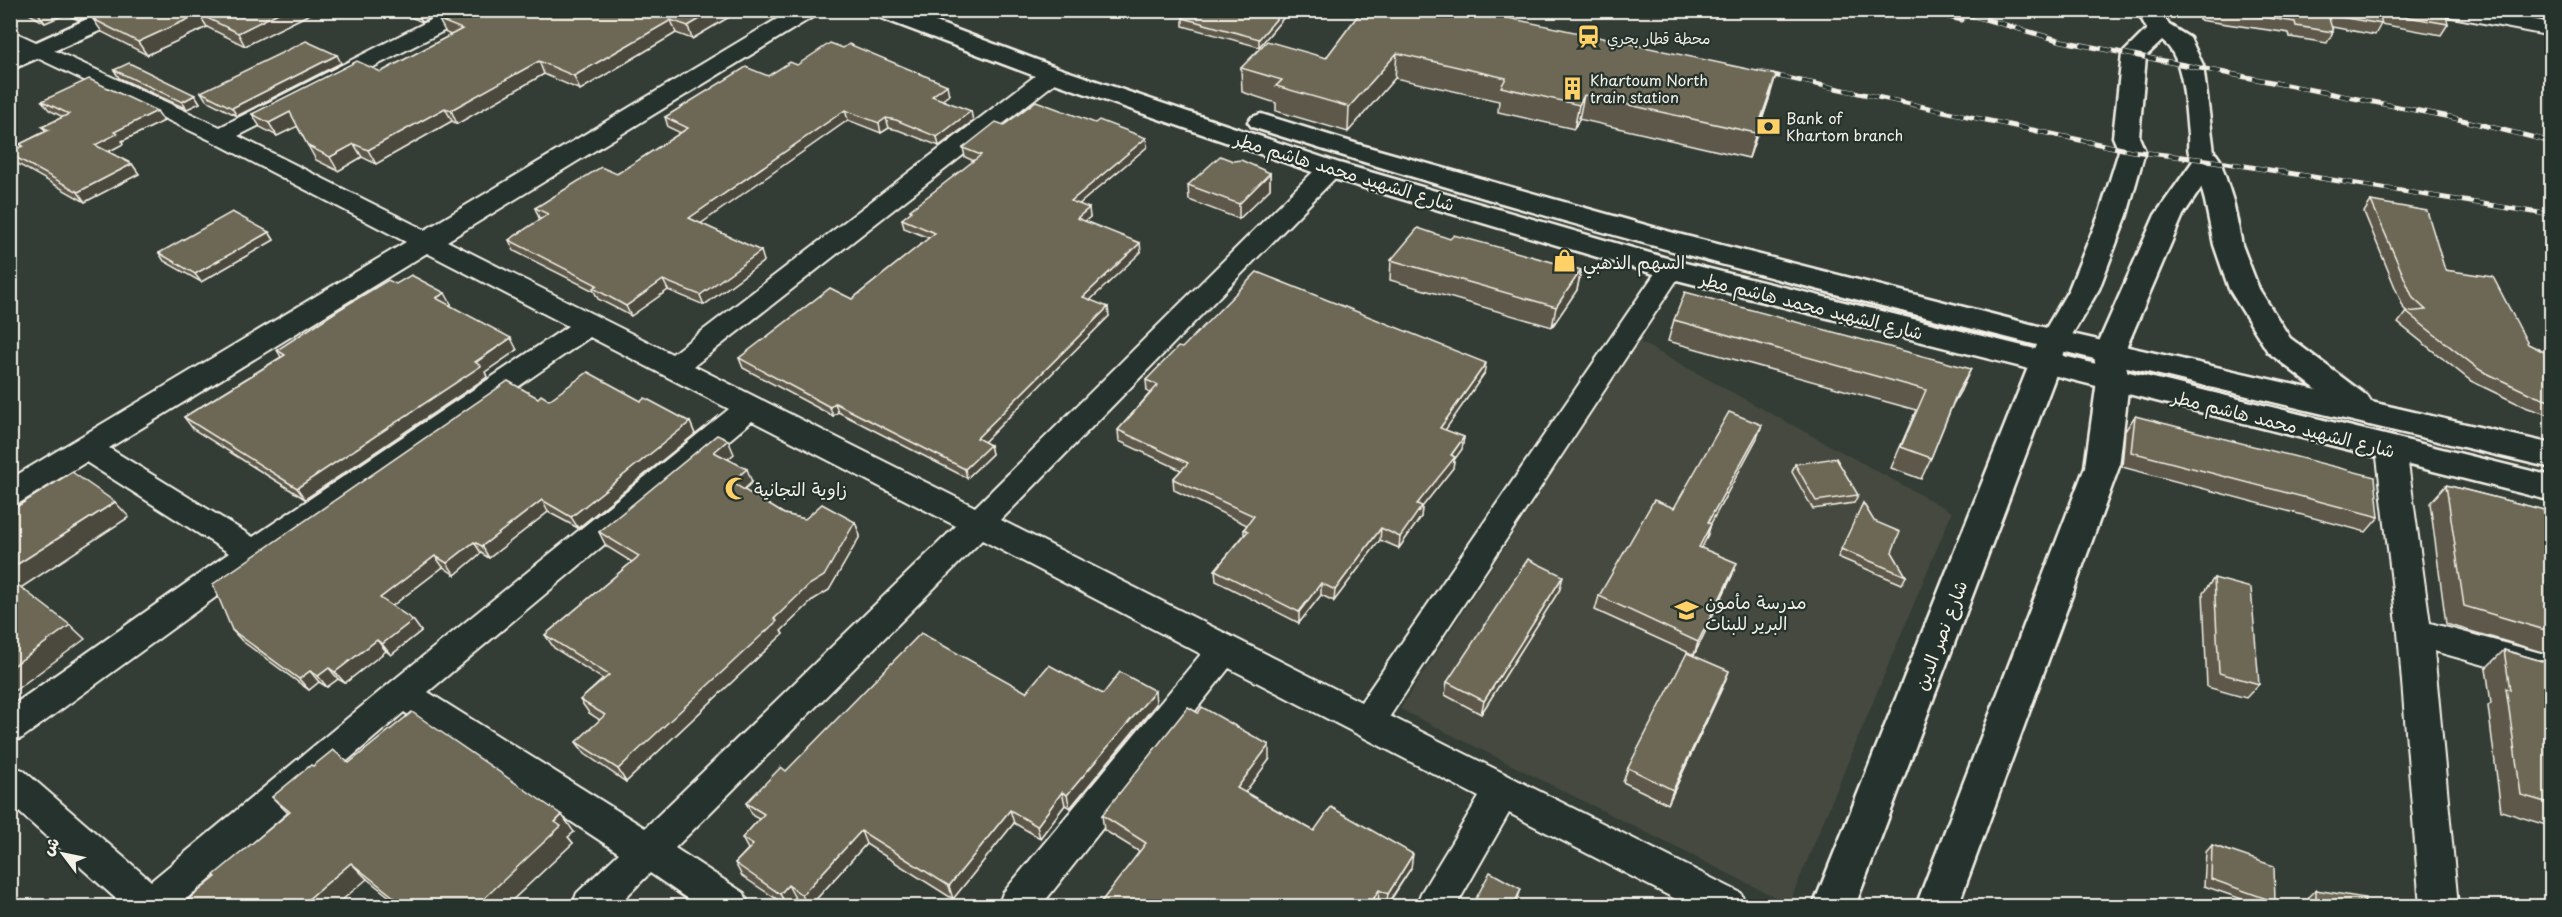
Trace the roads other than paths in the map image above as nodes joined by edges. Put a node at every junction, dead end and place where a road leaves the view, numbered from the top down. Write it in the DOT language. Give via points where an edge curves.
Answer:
graph roads {
  1 [pos="128,10"];
  2 [pos="467,10"];
  3 [pos="808,10"];
  4 [pos="881,10"];
  5 [pos="940,10"];
  6 [pos="2447,10"];
  7 [pos="2154,20"];
  8 [pos="2552,30"];
  9 [pos="10,36"];
  10 [pos="39,50"];
  11 [pos="10,63"];
  12 [pos="1052,74"];
  13 [pos="220,136"];
  14 [pos="2207,160"];
  15 [pos="1330,169"];
  16 [pos="426,241"];
  17 [pos="1671,269"];
  18 [pos="589,325"];
  19 [pos="2050,352"];
  20 [pos="2111,367"];
  21 [pos="673,368"];
  22 [pos="750,407"];
  23 [pos="2365,411"];
  24 [pos="84,447"];
  25 [pos="2391,450"];
  26 [pos="2552,456"];
  27 [pos="2552,489"];
  28 [pos="10,494"];
  29 [pos="978,524"];
  30 [pos="252,553"];
  31 [pos="2415,632"];
  32 [pos="1224,650"];
  33 [pos="2552,670"];
  34 [pos="402,693"];
  35 [pos="1367,722"];
  36 [pos="10,727"];
  37 [pos="10,781"];
  38 [pos="1502,792"];
  39 [pos="647,850"];
  40 [pos="151,906"];
  41 [pos="591,906"];
  42 [pos="730,906"];
  43 [pos="1017,906"];
  44 [pos="1435,906"];
  45 [pos="1727,906"];
  46 [pos="1834,906"];
  47 [pos="1937,906"];
  48 [pos="2439,906"];
  1 -- 10 [label="main road"];
  2 -- 13 [label="street"];
  3 -- 16 [label="street"];
  4 -- 12 [label="main road, شارع الشهيد محمد هاشم مطر"];
  5 -- 19 [label="main road, شارع الشهيد محمد هاشم مطر" via="1201,103 1352,151"];
  6 -- 8 [label="street"];
  7 -- 14 [label="main road" via="2181,43 2192,65 2201,154"];
  7 -- 19 [label="main road, شارع نصر الدين" via="2134,54 2126,137 2132,151 2113,215 2084,289"];
  9 -- 10 [label="street"];
  10 -- 11 [label="main road"];
  10 -- 13 [label="street"];
  12 -- 15 [label="main road, شارع الشهيد محمد هاشم مطر"];
  12 -- 21 [label="street"];
  13 -- 16 [label="street"];
  14 -- 20 [label="main road" via="2169,215"];
  14 -- 23 [label="main road" via="2228,245 2244,289 2279,345"];
  15 -- 17 [label="main road, شارع الشهيد محمد هاشم مطر"];
  15 -- 29 [label="street"];
  16 -- 18 [label="street"];
  16 -- 24 [label="street"];
  17 -- 19 [label="main road, شارع الشهيد محمد هاشم مطر"];
  17 -- 35 [label="street"];
  18 -- 21 [label="street"];
  18 -- 30 [label="street"];
  19 -- 20 [label="main road, شارع الشهيد محمد هاشم مطر"];
  19 -- 46 [label="main road, شارع نصر الدين"];
  20 -- 23 [label="main road, شارع الشهيد محمد هاشم مطر"];
  20 -- 25 [label="main road, شارع الشهيد محمد هاشم مطر"];
  20 -- 47 [label="main road" via="2102,466"];
  21 -- 22 [label="street"];
  22 -- 29 [label="street"];
  22 -- 34 [label="street"];
  23 -- 26 [label="main road, شارع الشهيد محمد هاشم مطر"];
  24 -- 28 [label="street"];
  24 -- 30 [label="street"];
  25 -- 27 [label="main road, شارع الشهيد محمد هاشم مطر"];
  25 -- 31 [label="street"];
  29 -- 32 [label="street"];
  29 -- 39 [label="street"];
  30 -- 36 [label="street"];
  31 -- 33 [label="street"];
  31 -- 48 [label="street"];
  32 -- 35 [label="street"];
  32 -- 43 [label="street"];
  34 -- 39 [label="street"];
  34 -- 40 [label="street"];
  35 -- 38 [label="street"];
  37 -- 40 [label="street"];
  38 -- 44 [label="street"];
  38 -- 45 [label="street"];
  39 -- 41 [label="street"];
  39 -- 42 [label="street"];
}
